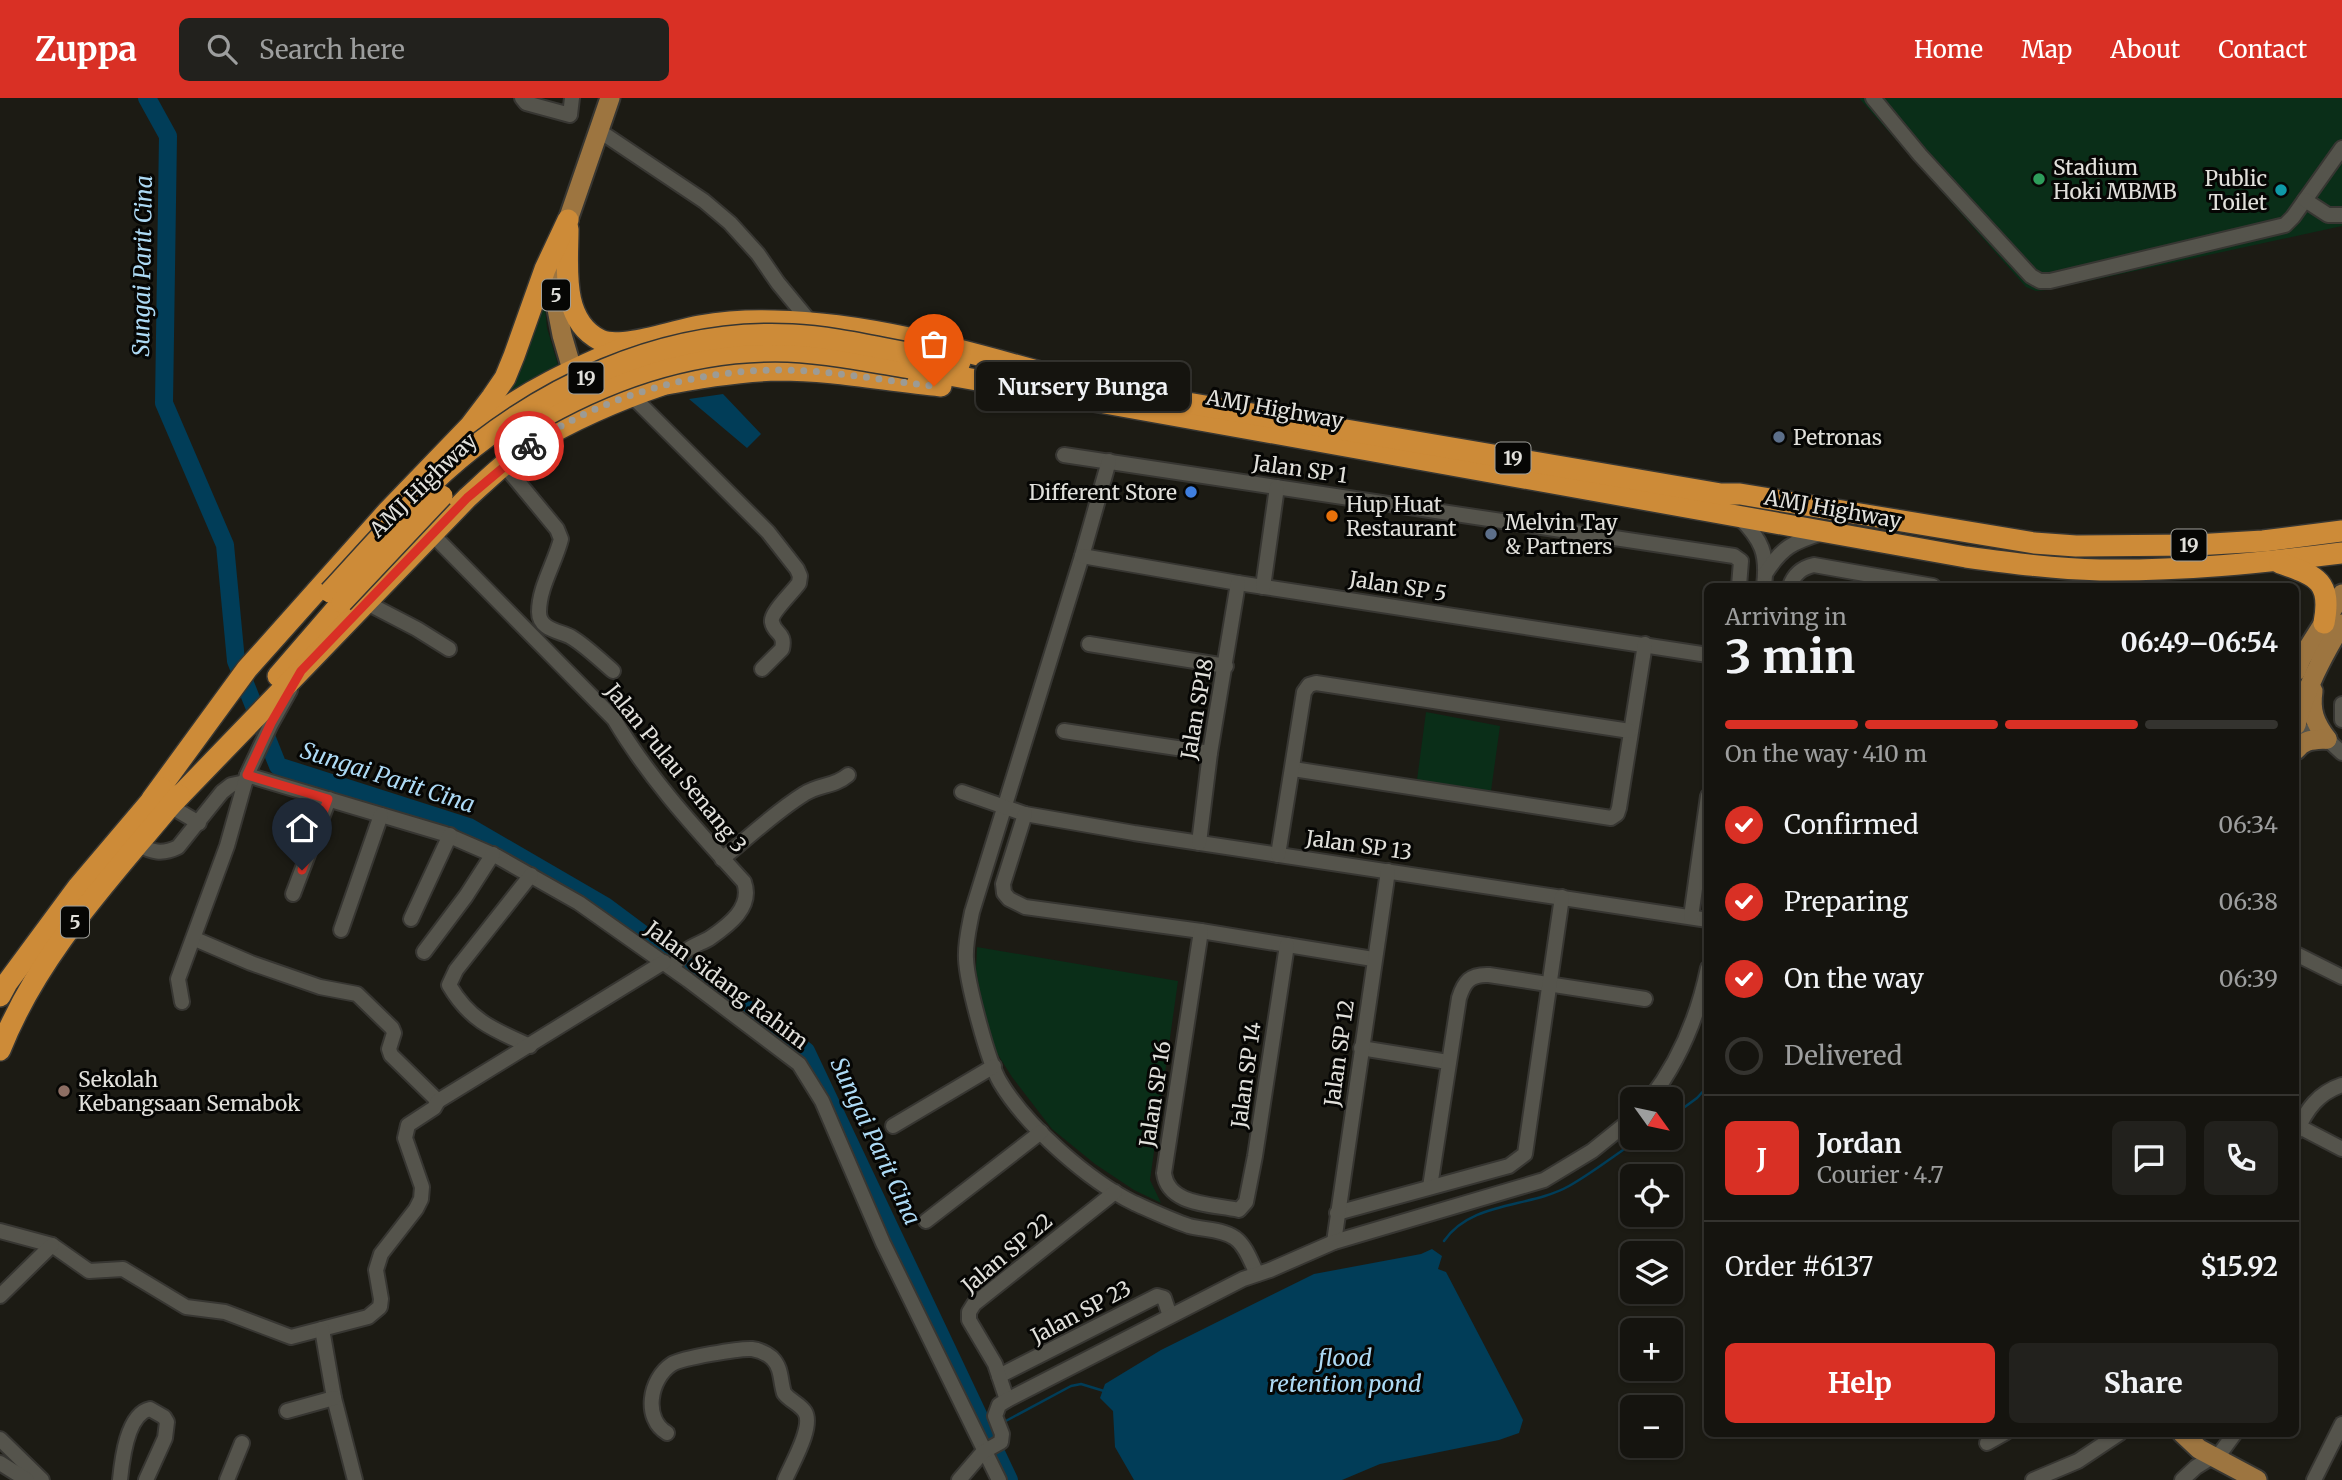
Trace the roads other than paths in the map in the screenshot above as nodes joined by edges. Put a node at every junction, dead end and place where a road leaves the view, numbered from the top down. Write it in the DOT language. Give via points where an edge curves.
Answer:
graph roads {
  1 [pos="522,98"];
  2 [pos="572,98"];
  3 [pos="1873,98"];
  4 [pos="608,99"];
  5 [pos="598,130"];
  6 [pos="2342,148"];
  7 [pos="2305,200"];
  8 [pos="2342,215"];
  9 [pos="568,220"];
  10 [pos="811,323"];
  11 [pos="648,338"];
  12 [pos="576,368"];
  13 [pos="662,384"];
  14 [pos="1089,393"];
  15 [pos="631,396"];
  16 [pos="520,398"];
  17 [pos="595,411"];
  18 [pos="532,444"];
  19 [pos="1064,455"];
  20 [pos="1109,461"];
  21 [pos="434,465"];
  22 [pos="504,465"];
  23 [pos="1277,487"];
  24 [pos="1739,517"];
  25 [pos="2336,529"];
  26 [pos="1824,532"];
  27 [pos="432,534"];
  28 [pos="2342,553"];
  29 [pos="1082,556"];
  30 [pos="2274,562"];
  31 [pos="1765,580"];
  32 [pos="1238,583"];
  33 [pos="1740,583"];
  34 [pos="1791,583"];
  35 [pos="1916,583"];
  36 [pos="1263,587"];
  37 [pos="2342,594"];
  38 [pos="367,603"];
  39 [pos="2333,624"];
  40 [pos="1089,644"];
  41 [pos="1645,644"];
  42 [pos="449,649"];
  43 [pos="1704,654"];
  44 [pos="2319,663"];
  45 [pos="1226,666"];
  46 [pos="2299,667"];
  47 [pos="762,669"];
  48 [pos="613,671"];
  49 [pos="252,699"];
  50 [pos="2342,704"];
  51 [pos="2299,715"];
  52 [pos="2342,720"];
  53 [pos="2299,727"];
  54 [pos="1630,731"];
  55 [pos="1064,732"];
  56 [pos="2327,739"];
  57 [pos="2299,746"];
  58 [pos="2342,752"];
  59 [pos="1210,753"];
  60 [pos="1293,769"];
  61 [pos="848,775"];
  62 [pos="246,778"];
  63 [pos="962,792"];
  64 [pos="328,799"];
  65 [pos="161,802"];
  66 [pos="1004,807"];
  67 [pos="1025,814"];
  68 [pos="381,815"];
  69 [pos="199,822"];
  70 [pos="1704,824"];
  71 [pos="450,835"];
  72 [pos="1199,843"];
  73 [pos="136,844"];
  74 [pos="493,854"];
  75 [pos="1278,855"];
  76 [pos="722,859"];
  77 [pos="1388,871"];
  78 [pos="531,875"];
  79 [pos="293,894"];
  80 [pos="1562,897"];
  81 [pos="1691,917"];
  82 [pos="411,919"];
  83 [pos="1704,919"];
  84 [pos="341,930"];
  85 [pos="1201,930"];
  86 [pos="195,939"];
  87 [pos="1287,945"];
  88 [pos="424,952"];
  89 [pos="2299,956"];
  90 [pos="1373,959"];
  91 [pos="674,962"];
  92 [pos="2342,977"];
  93 [pos="1550,985"];
  94 [pos="2,988"];
  95 [pos="1645,999"];
  96 [pos="1704,1000"];
  97 [pos="182,1002"];
  98 [pos="530,1046"];
  99 [pos="1362,1048"];
  100 [pos="0,1050"];
  101 [pos="1448,1062"];
  102 [pos="994,1066"];
  103 [pos="2342,1085"];
  104 [pos="1658,1087"];
  105 [pos="438,1101"];
  106 [pos="2299,1125"];
  107 [pos="893,1126"];
  108 [pos="2299,1129"];
  109 [pos="1620,1130"];
  110 [pos="1041,1132"];
  111 [pos="2342,1149"];
  112 [pos="1430,1188"];
  113 [pos="1115,1192"];
  114 [pos="1239,1210"];
  115 [pos="1337,1213"];
  116 [pos="926,1221"];
  117 [pos="0,1231"];
  118 [pos="1334,1242"];
  119 [pos="52,1245"];
  120 [pos="1257,1274"];
  121 [pos="0,1296"];
  122 [pos="1170,1316"];
  123 [pos="322,1329"];
  124 [pos="999,1376"];
  125 [pos="334,1398"];
  126 [pos="1007,1400"];
  127 [pos="287,1411"];
  128 [pos="2342,1424"];
  129 [pos="667,1433"];
  130 [pos="1998,1437"];
  131 [pos="2114,1437"];
  132 [pos="2186,1437"];
  133 [pos="2232,1437"];
  134 [pos="0,1439"];
  135 [pos="242,1443"];
  136 [pos="1987,1443"];
  137 [pos="990,1448"];
  138 [pos="2214,1458"];
  139 [pos="0,1463"];
  140 [pos="27,1480"];
  141 [pos="42,1480"];
  142 [pos="120,1480"];
  143 [pos="146,1480"];
  144 [pos="227,1480"];
  145 [pos="355,1480"];
  146 [pos="785,1480"];
  147 [pos="959,1480"];
  148 [pos="999,1480"];
  149 [pos="2034,1480"];
  150 [pos="2182,1480"];
  151 [pos="2257,1480"];
  152 [pos="2314,1480"];
  1 -- 2 [label="street" via="570,115"];
  3 -- 7 [label="street" via="1938,175 2040,281 2276,228 2285,225"];
  4 -- 5 [label="main road, 5"];
  5 -- 9 [label="main road, 5"];
  5 -- 10 [label="street" via="730,223"];
  6 -- 7 [label="street"];
  7 -- 8 [label="street" via="2328,215"];
  9 -- 11 [label="highway" via="568,290 578,319 590,334 608,343"];
  9 -- 12 [label="main road, 5" via="564,295"];
  9 -- 21 [label="highway" via="505,378"];
  10 -- 11 [label="highway" via="736,322"];
  10 -- 14 [label="highway" via="925,342"];
  11 -- 12 [label="highway"];
  11 -- 13 [label="highway" via="619,355 614,373 628,387"];
  12 -- 16 [label="highway"];
  12 -- 17 [label="main road, 5"];
  13 -- 14 [label="highway" via="780,370 911,384"];
  13 -- 15 [label="highway"];
  14 -- 24 [label="highway, AMJ Highway / 19"];
  14 -- 25 [label="highway, AMJ Highway / 19" via="2034,543 2128,547 2263,541"];
  14 -- 49 [label="highway, AMJ Highway / 19, bridge" via="912,361 788,351 741,352 657,366 550,413 486,455 336,597"];
  15 -- 17 [label="highway"];
  15 -- 47 [label="street" via="768,532 797,569 799,583 772,622 782,637 782,649"];
  16 -- 18 [label="highway" via="544,396 557,412 551,428"];
  16 -- 21 [label="highway"];
  17 -- 18 [label="highway"];
  18 -- 22 [label="highway"];
  19 -- 20 [label="street, Jalan SP 1"];
  20 -- 23 [label="street, Jalan SP 1"];
  20 -- 29 [label="street"];
  21 -- 49 [label="highway" via="373,527"];
  22 -- 27 [label="highway"];
  22 -- 48 [label="street" via="561,539 547,577 540,620"];
  23 -- 33 [label="street, Jalan SP 1" via="1734,556 1741,561"];
  23 -- 36 [label="street"];
  24 -- 26 [label="highway, AMJ Highway / 19"];
  24 -- 31 [label="street" via="1763,546"];
  26 -- 30 [label="highway, AMJ Highway / 19" via="2044,567 2185,569"];
  26 -- 31 [label="street" via="1782,550"];
  27 -- 38 [label="highway"];
  27 -- 76 [label="street, Jalan Pulau Senang 3" via="614,719 636,756"];
  28 -- 30 [label="highway, AMJ Highway / 19"];
  29 -- 32 [label="street, Jalan SP 5"];
  29 -- 66 [label="street"];
  30 -- 39 [label="highway" via="2318,579"];
  32 -- 36 [label="street, Jalan SP 5"];
  32 -- 45 [label="street, Jalan SP18"];
  34 -- 35 [label="street" via="1796,573 1814,565"];
  36 -- 41 [label="street, Jalan SP 5"];
  37 -- 39 [label="main road"];
  38 -- 42 [label="street"];
  38 -- 49 [label="highway" via="301,671"];
  39 -- 44 [label="main road"];
  39 -- 46 [label="main road"];
  40 -- 45 [label="street"];
  41 -- 43 [label="street, Jalan SP 5"];
  41 -- 54 [label="street"];
  44 -- 51 [label="main road"];
  44 -- 56 [label="main road" via="2311,707"];
  45 -- 59 [label="street, Jalan SP18"];
  49 -- 62 [label="street" via="253,760"];
  49 -- 65 [label="highway"];
  49 -- 65 [label="highway"];
  50 -- 52 [label="street"];
  53 -- 56 [label="street"];
  54 -- 60 [label="street" via="1317,682 1304,692"];
  54 -- 60 [label="street" via="1619,808 1611,818"];
  55 -- 59 [label="street"];
  56 -- 57 [label="main road" via="2308,740"];
  56 -- 58 [label="street"];
  59 -- 72 [label="street, Jalan SP18"];
  60 -- 75 [label="street"];
  61 -- 76 [label="street" via="803,794"];
  62 -- 64 [label="street, Jalan Sidang Rahim"];
  62 -- 69 [label="street" via="222,792"];
  62 -- 86 [label="street"];
  63 -- 66 [label="street, Jalan SP 13"];
  64 -- 68 [label="street, Jalan Sidang Rahim"];
  64 -- 79 [label="street"];
  65 -- 69 [label="street"];
  65 -- 73 [label="highway, 5"];
  65 -- 94 [label="highway, 5" via="78,887"];
  66 -- 67 [label="street, Jalan SP 13"];
  66 -- 102 [label="street" via="966,940 971,986"];
  67 -- 72 [label="street, Jalan SP 13"];
  67 -- 85 [label="street" via="1003,884 1009,900 1025,907"];
  68 -- 71 [label="street, Jalan Sidang Rahim"];
  68 -- 84 [label="street"];
  69 -- 73 [label="street" via="168,852"];
  70 -- 81 [label="street"];
  71 -- 74 [label="street, Jalan Sidang Rahim"];
  71 -- 82 [label="street"];
  72 -- 75 [label="street, Jalan SP 13"];
  73 -- 100 [label="highway, 5" via="46,961 15,1013"];
  74 -- 78 [label="street, Jalan Sidang Rahim"];
  74 -- 88 [label="street"];
  75 -- 77 [label="street, Jalan SP 13"];
  76 -- 91 [label="street, Jalan Pulau Senang 3" via="744,882 744,905 734,919"];
  77 -- 80 [label="street, Jalan SP 13"];
  77 -- 90 [label="street, Jalan SP 12"];
  78 -- 91 [label="street, Jalan Sidang Rahim"];
  78 -- 98 [label="street" via="449,985 481,1023"];
  80 -- 81 [label="street, Jalan SP 13"];
  80 -- 93 [label="street"];
  81 -- 83 [label="street, Jalan SP 13"];
  85 -- 87 [label="street"];
  85 -- 114 [label="street, Jalan SP 16" via="1165,1181 1179,1197"];
  86 -- 97 [label="street" via="178,979"];
  86 -- 105 [label="street" via="251,963 363,998 392,1028 391,1055"];
  87 -- 90 [label="street"];
  87 -- 114 [label="street, Jalan SP 14" via="1255,1157 1246,1202"];
  89 -- 92 [label="street"];
  90 -- 99 [label="street, Jalan SP 12"];
  91 -- 98 [label="street"];
  91 -- 137 [label="street, Jalan Sidang Rahim" via="799,1064 812,1083 883,1243"];
  93 -- 95 [label="street"];
  93 -- 101 [label="street" via="1478,974 1469,978 1459,998"];
  93 -- 112 [label="street" via="1525,1154 1509,1166"];
  96 -- 104 [label="street"];
  98 -- 105 [label="street"];
  99 -- 101 [label="street"];
  99 -- 115 [label="street, Jalan SP 12"];
  101 -- 112 [label="street"];
  102 -- 107 [label="street"];
  102 -- 110 [label="street" via="999,1081"];
  103 -- 106 [label="street" via="2319,1096"];
  105 -- 123 [label="street" via="405,1131 422,1187 421,1199 382,1254 376,1270 380,1307 369,1317"];
  108 -- 111 [label="street"];
  109 -- 118 [label="street" via="1544,1180"];
  110 -- 113 [label="street"];
  110 -- 116 [label="street"];
  112 -- 115 [label="street"];
  113 -- 120 [label="street" via="1190,1226 1237,1239"];
  113 -- 124 [label="street, Jalan SP 22" via="974,1304 969,1320"];
  115 -- 118 [label="street, Jalan SP 12"];
  117 -- 119 [label="street"];
  118 -- 120 [label="street"];
  119 -- 121 [label="street"];
  119 -- 123 [label="street" via="89,1270 123,1269 186,1307 225,1312 291,1337"];
  120 -- 122 [label="street"];
  122 -- 124 [label="street, Jalan SP 23" via="1164,1298 1157,1296"];
  122 -- 126 [label="street"];
  123 -- 125 [label="street"];
  124 -- 126 [label="street, Jalan SP 22"];
  125 -- 127 [label="street"];
  125 -- 145 [label="street"];
  126 -- 137 [label="street" via="995,1416 1002,1434"];
  128 -- 152 [label="street"];
  129 -- 146 [label="street" via="651,1412 652,1395 671,1364 746,1349 765,1353 780,1370 784,1393 807,1417 806,1432"];
  130 -- 136 [label="street"];
  131 -- 149 [label="street" via="2078,1461"];
  132 -- 138 [label="main road"];
  133 -- 138 [label="street"];
  134 -- 141 [label="street"];
  135 -- 144 [label="street"];
  137 -- 147 [label="street"];
  137 -- 148 [label="street, Jalan Sidang Rahim"];
  138 -- 150 [label="street"];
  138 -- 151 [label="main road"];
  139 -- 140 [label="street"];
  142 -- 143 [label="street" via="129,1433 140,1414 150,1409 164,1417 167,1430"];
}
